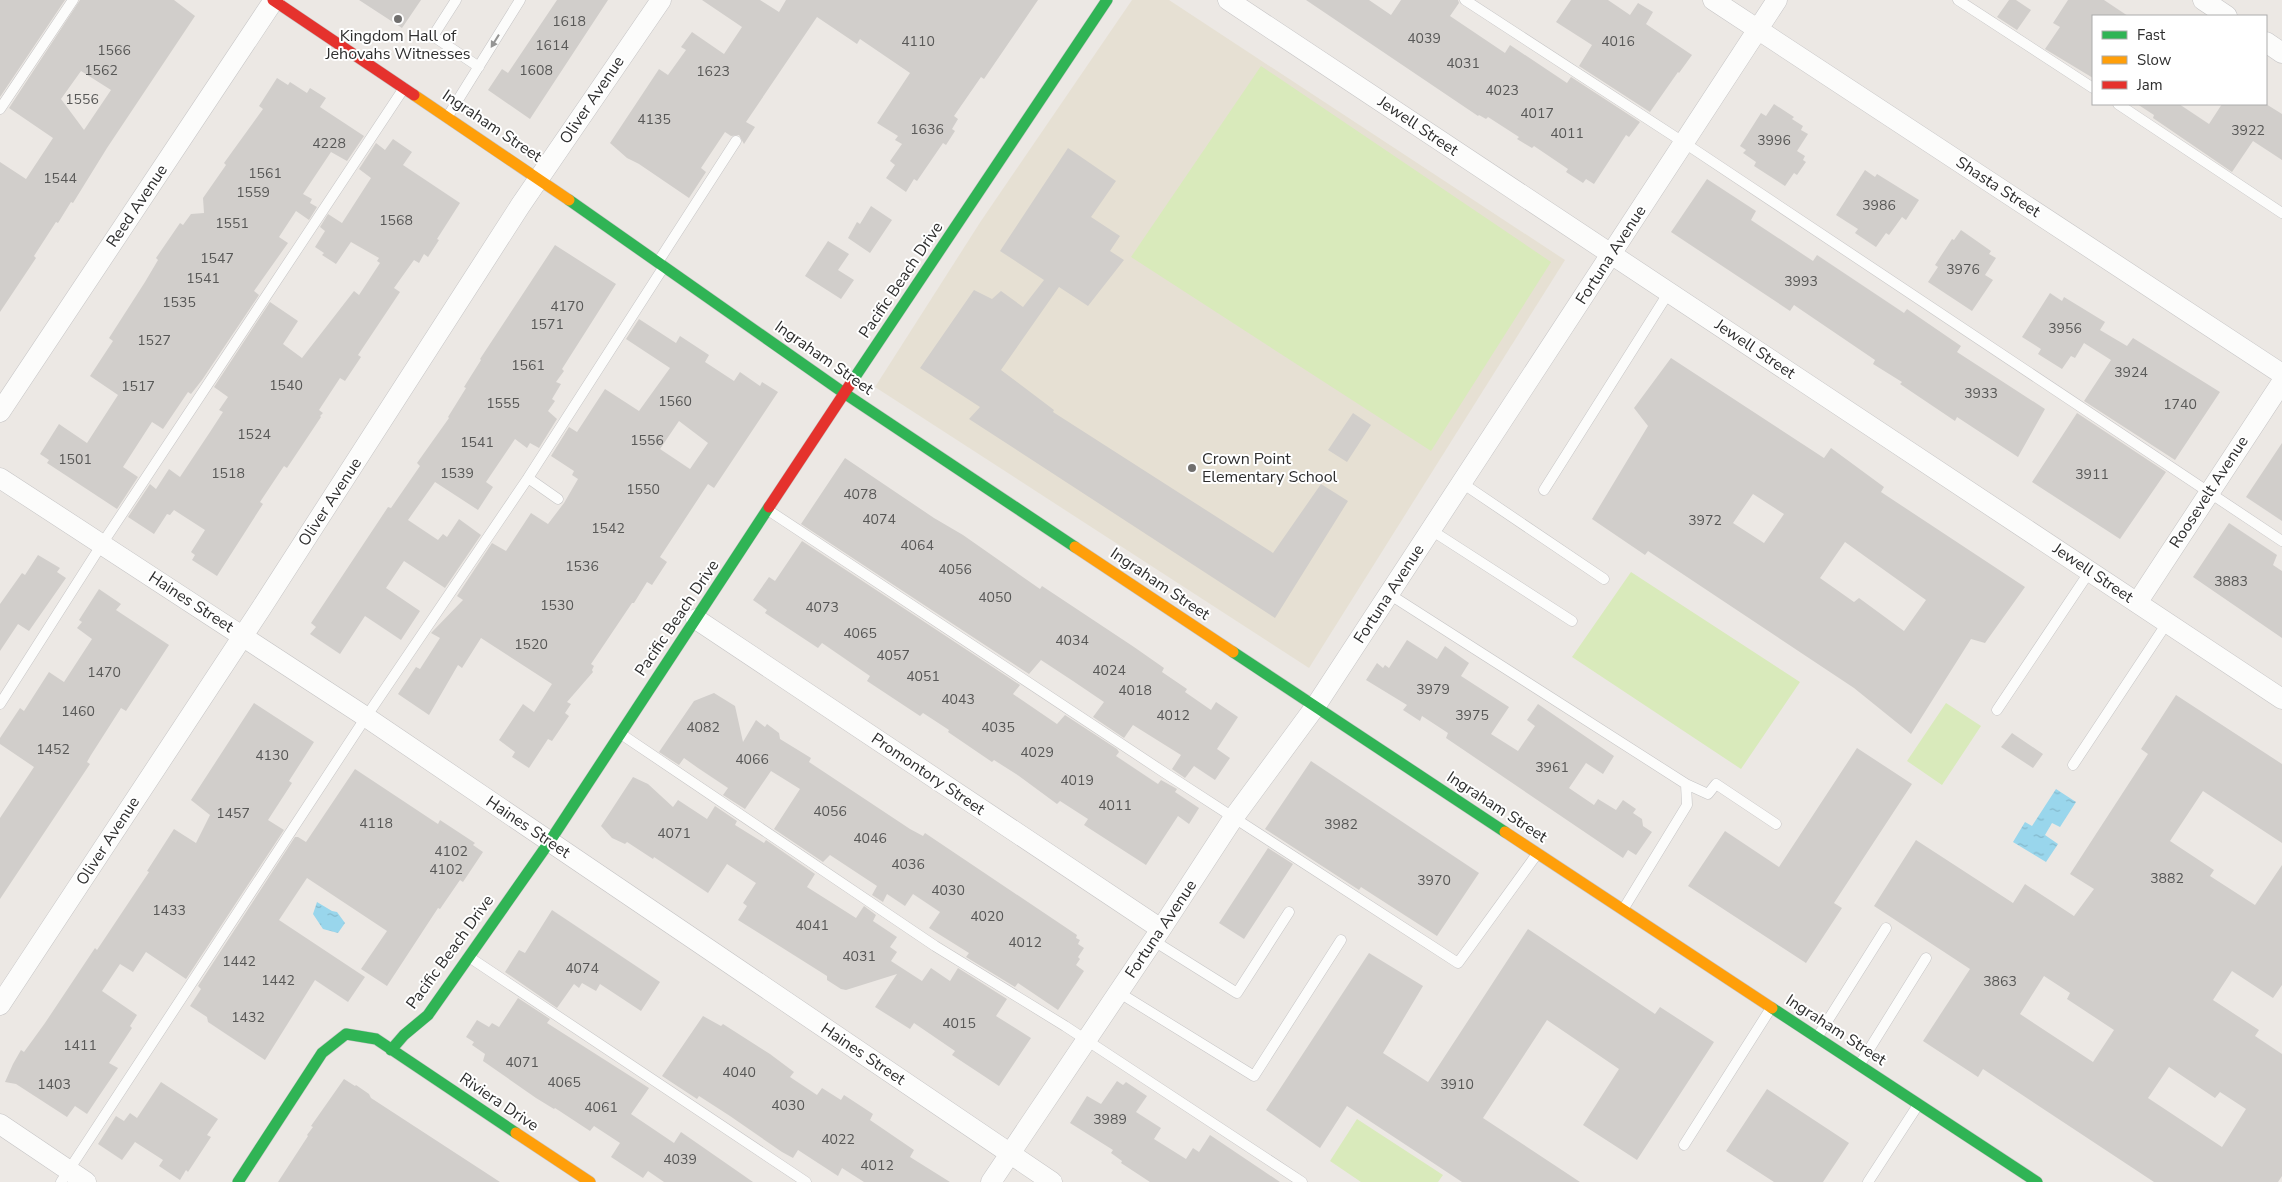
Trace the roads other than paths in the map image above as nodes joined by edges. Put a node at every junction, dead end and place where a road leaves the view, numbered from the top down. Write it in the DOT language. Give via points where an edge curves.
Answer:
graph roads {
  1 [pos="73,0"];
  2 [pos="274,0"];
  3 [pos="456,0"];
  4 [pos="520,0"];
  5 [pos="661,0"];
  6 [pos="1107,0"];
  7 [pos="1228,0"];
  8 [pos="1465,0"];
  9 [pos="1712,0"];
  10 [pos="1777,0"];
  11 [pos="1958,0"];
  12 [pos="2203,0"];
  13 [pos="2226,15"];
  14 [pos="1758,29"];
  15 [pos="2267,43"];
  16 [pos="2282,53"];
  17 [pos="479,66"];
  18 [pos="405,87"];
  19 [pos="2092,87"];
  20 [pos="2119,105"];
  21 [pos="0,109"];
  22 [pos="448,116"];
  23 [pos="736,141"];
  24 [pos="1684,142"];
  25 [pos="539,178"];
  26 [pos="2282,214"];
  27 [pos="1612,254"];
  28 [pos="660,265"];
  29 [pos="1669,292"];
  30 [pos="2282,374"];
  31 [pos="2282,382"];
  32 [pos="844,393"];
  33 [pos="0,412"];
  34 [pos="0,478"];
  35 [pos="528,478"];
  36 [pos="1462,483"];
  37 [pos="1544,490"];
  38 [pos="2208,493"];
  39 [pos="558,499"];
  40 [pos="768,510"];
  41 [pos="1431,530"];
  42 [pos="2282,542"];
  43 [pos="102,544"];
  44 [pos="2090,571"];
  45 [pos="1604,579"];
  46 [pos="1389,594"];
  47 [pos="2137,602"];
  48 [pos="696,619"];
  49 [pos="1572,621"];
  50 [pos="2167,623"];
  51 [pos="244,635"];
  52 [pos="2282,699"];
  53 [pos="0,704"];
  54 [pos="1316,707"];
  55 [pos="1997,710"];
  56 [pos="366,717"];
  57 [pos="620,733"];
  58 [pos="2073,765"];
  59 [pos="1686,784"];
  60 [pos="1234,817"];
  61 [pos="1776,824"];
  62 [pos="550,841"];
  63 [pos="1538,853"];
  64 [pos="1623,909"];
  65 [pos="1289,912"];
  66 [pos="1886,928"];
  67 [pos="1158,935"];
  68 [pos="1341,940"];
  69 [pos="468,956"];
  70 [pos="1926,958"];
  71 [pos="1118,992"];
  72 [pos="0,1006"];
  73 [pos="1771,1007"];
  74 [pos="1817,1037"];
  75 [pos="1087,1041"];
  76 [pos="391,1050"];
  77 [pos="1860,1065"];
  78 [pos="1918,1104"];
  79 [pos="0,1124"];
  80 [pos="1684,1144"];
  81 [pos="1010,1154"];
  82 [pos="64,1176"];
  83 [pos="86,1182"];
  84 [pos="238,1182"];
  85 [pos="590,1182"];
  86 [pos="806,1182"];
  87 [pos="991,1182"];
  88 [pos="1052,1182"];
  89 [pos="1302,1182"];
  90 [pos="1868,1182"];
  91 [pos="2037,1182"];
  1 -- 21 [label="lane"];
  2 -- 18 [label="main road, Ingraham Street"];
  2 -- 33 [label="street, Reed Avenue"];
  3 -- 17 [label="lane" via="433,36"];
  4 -- 17 [label="lane, one-way"];
  5 -- 25 [label="street, Oliver Avenue"];
  6 -- 32 [label="main road, Pacific Beach Drive"];
  7 -- 27 [label="street, Jewell Street"];
  8 -- 24 [label="lane"];
  9 -- 14 [label="street, Shasta Street"];
  10 -- 14 [label="street, Fortuna Avenue"];
  11 -- 19 [label="lane"];
  12 -- 13 [label="street"];
  14 -- 24 [label="street, Fortuna Avenue"];
  14 -- 30 [label="street, Shasta Street"];
  15 -- 16 [label="street"];
  17 -- 22 [label="lane"];
  18 -- 22 [label="main road, Ingraham Street"];
  18 -- 43 [label="lane"];
  20 -- 26 [label="lane"];
  22 -- 25 [label="main road, Ingraham Street"];
  23 -- 28 [label="lane"];
  24 -- 27 [label="street, Fortuna Avenue"];
  24 -- 38 [label="lane"];
  25 -- 28 [label="main road, Ingraham Street"];
  25 -- 51 [label="street, Oliver Avenue"];
  27 -- 29 [label="street, Jewell Street"];
  27 -- 36 [label="street, Fortuna Avenue"];
  28 -- 32 [label="main road, Ingraham Street"];
  28 -- 35 [label="lane"];
  29 -- 37 [label="lane"];
  29 -- 44 [label="street, Jewell Street"];
  31 -- 38 [label="street, Roosevelt Avenue"];
  32 -- 40 [label="main road, Pacific Beach Drive"];
  32 -- 54 [label="main road, Ingraham Street"];
  34 -- 43 [label="street, Haines Street"];
  35 -- 39 [label="lane"];
  35 -- 56 [label="lane"];
  36 -- 41 [label="street, Fortuna Avenue"];
  36 -- 45 [label="lane"];
  38 -- 42 [label="lane"];
  38 -- 47 [label="street, Roosevelt Avenue"];
  40 -- 48 [label="main road, Pacific Beach Drive"];
  40 -- 60 [label="lane"];
  41 -- 46 [label="street, Fortuna Avenue"];
  41 -- 49 [label="lane"];
  43 -- 51 [label="street, Haines Street"];
  43 -- 53 [label="lane"];
  44 -- 47 [label="street, Jewell Street"];
  44 -- 55 [label="lane"];
  46 -- 54 [label="street, Fortuna Avenue"];
  46 -- 59 [label="lane"];
  47 -- 50 [label="street, Jewell Street"];
  48 -- 57 [label="main road, Pacific Beach Drive"];
  48 -- 67 [label="street, Promontory Street"];
  50 -- 52 [label="street, Jewell Street"];
  50 -- 58 [label="lane"];
  51 -- 56 [label="street, Haines Street"];
  51 -- 72 [label="street, Oliver Avenue"];
  54 -- 60 [label="street, Fortuna Avenue"];
  54 -- 63 [label="main road, Ingraham Street"];
  56 -- 62 [label="street, Haines Street"];
  56 -- 82 [label="lane"];
  57 -- 62 [label="main road, Pacific Beach Drive"];
  57 -- 75 [label="lane" via="935,946"];
  59 -- 61 [label="lane" via="1708,794 1716,784"];
  59 -- 64 [label="lane" via="1687,805"];
  60 -- 63 [label="lane" via="1458,963"];
  60 -- 67 [label="street, Fortuna Avenue"];
  62 -- 69 [label="main road, Pacific Beach Drive"];
  62 -- 81 [label="street, Haines Street"];
  63 -- 64 [label="main road, Ingraham Street"];
  64 -- 73 [label="main road, Ingraham Street"];
  65 -- 67 [label="lane" via="1237,993"];
  66 -- 74 [label="lane"];
  67 -- 71 [label="street, Fortuna Avenue"];
  68 -- 71 [label="lane" via="1254,1076"];
  69 -- 76 [label="main road, Pacific Beach Drive" via="428,1015"];
  69 -- 86 [label="lane"];
  70 -- 77 [label="lane"];
  71 -- 75 [label="street, Fortuna Avenue"];
  73 -- 74 [label="main road, Ingraham Street"];
  73 -- 80 [label="lane"];
  74 -- 77 [label="main road, Ingraham Street"];
  75 -- 81 [label="street, Fortuna Avenue"];
  75 -- 89 [label="lane"];
  76 -- 84 [label="main road" via="376,1039 346,1034 322,1053"];
  76 -- 85 [label="main road, Riviera Drive"];
  77 -- 78 [label="main road, Ingraham Street"];
  78 -- 90 [label="lane"];
  78 -- 91 [label="main road, Ingraham Street"];
  79 -- 82 [label="street"];
  81 -- 87 [label="street, Fortuna Avenue"];
  81 -- 88 [label="street, Haines Street"];
  82 -- 83 [label="street"];
}
